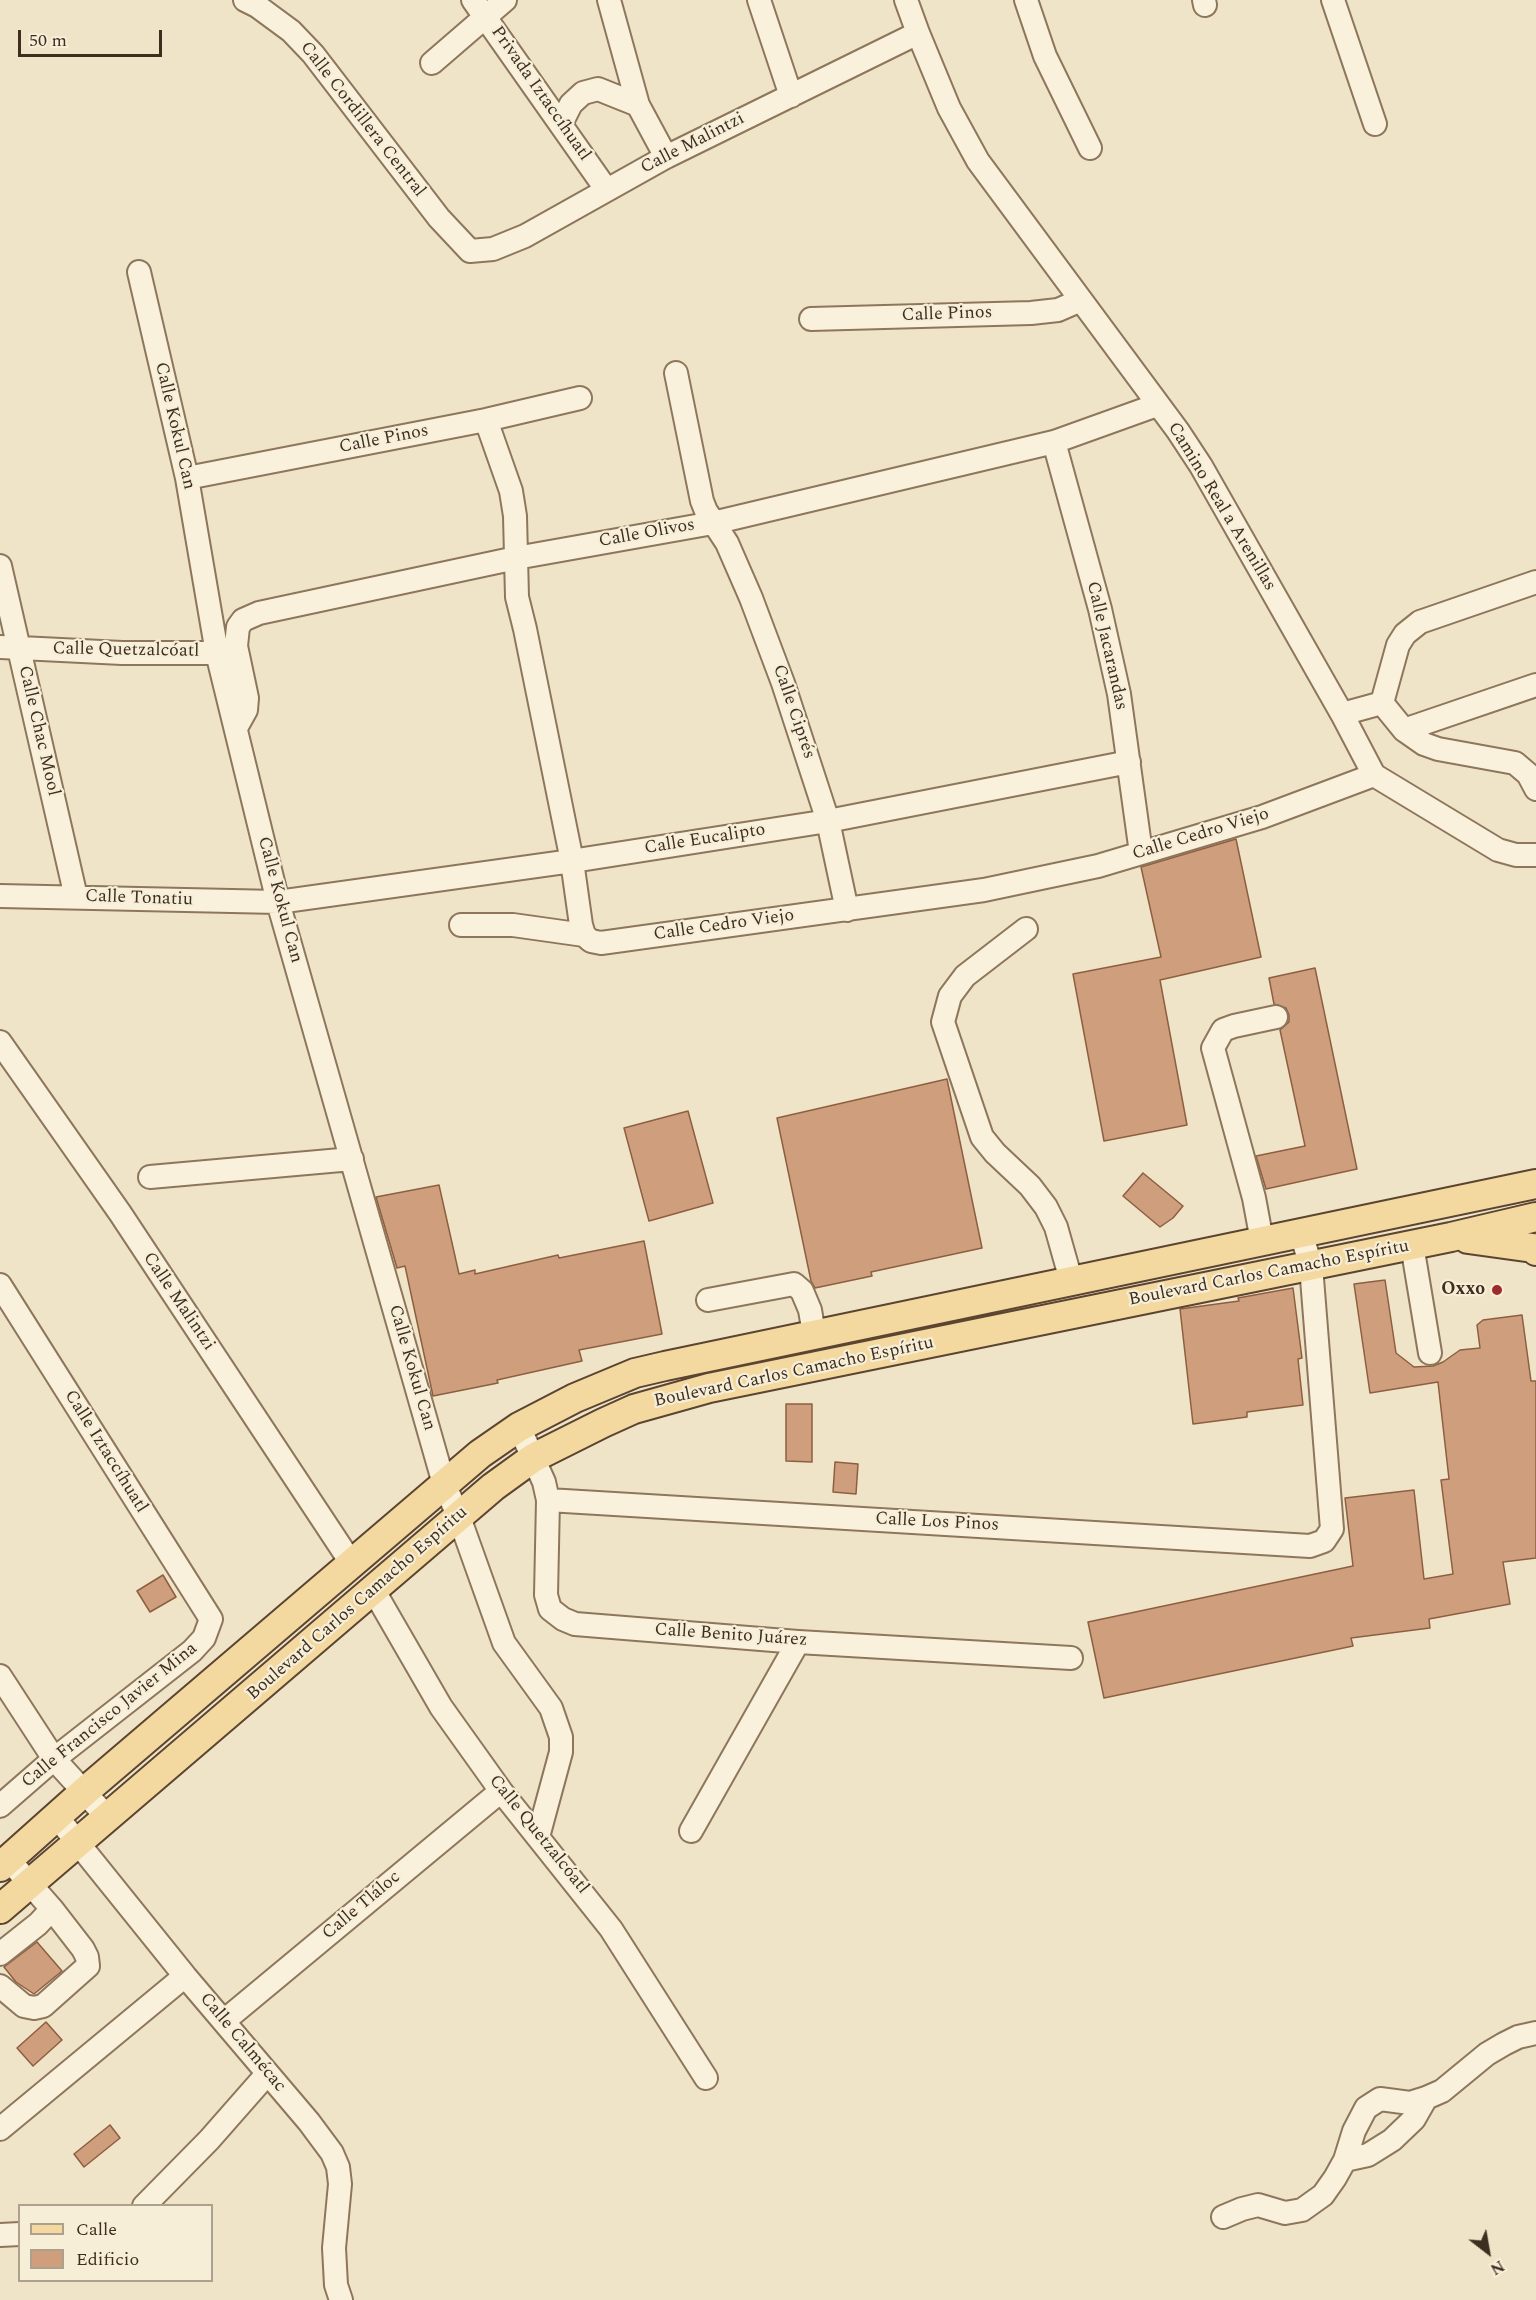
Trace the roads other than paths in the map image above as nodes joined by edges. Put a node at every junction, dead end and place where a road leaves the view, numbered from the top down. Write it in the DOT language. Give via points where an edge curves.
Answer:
graph roads {
  1 [pos="245,0"];
  2 [pos="505,0"];
  3 [pos="609,0"];
  4 [pos="759,0"];
  5 [pos="906,0"];
  6 [pos="1026,0"];
  7 [pos="1333,0"];
  8 [pos="479,8"];
  9 [pos="918,33"];
  10 [pos="432,63"];
  11 [pos="790,96"];
  12 [pos="638,105"];
  13 [pos="561,124"];
  14 [pos="1375,124"];
  15 [pos="1090,148"];
  16 [pos="666,157"];
  17 [pos="606,189"];
  18 [pos="470,251"];
  19 [pos="139,272"];
  20 [pos="1081,300"];
  21 [pos="811,319"];
  22 [pos="676,373"];
  23 [pos="580,398"];
  24 [pos="1157,405"];
  25 [pos="486,420"];
  26 [pos="1054,442"];
  27 [pos="187,478"];
  28 [pos="713,523"];
  29 [pos="516,558"];
  30 [pos="0,566"];
  31 [pos="1536,582"];
  32 [pos="10,647"];
  33 [pos="217,653"];
  34 [pos="1536,685"];
  35 [pos="1382,703"];
  36 [pos="1342,714"];
  37 [pos="236,728"];
  38 [pos="1404,730"];
  39 [pos="1130,762"];
  40 [pos="1374,775"];
  41 [pos="1536,789"];
  42 [pos="828,821"];
  43 [pos="1142,853"];
  44 [pos="1536,855"];
  45 [pos="572,861"];
  46 [pos="0,896"];
  47 [pos="76,897"];
  48 [pos="278,902"];
  49 [pos="847,910"];
  50 [pos="461,925"];
  51 [pos="1026,928"];
  52 [pos="584,935"];
  53 [pos="1276,1017"];
  54 [pos="0,1042"];
  55 [pos="352,1159"];
  56 [pos="150,1177"];
  57 [pos="1536,1184"];
  58 [pos="1536,1217"];
  59 [pos="1301,1233"];
  60 [pos="1451,1237"];
  61 [pos="1262,1241"];
  62 [pos="1412,1245"];
  63 [pos="1536,1251"];
  64 [pos="1311,1266"];
  65 [pos="1071,1280"];
  66 [pos="0,1285"];
  67 [pos="708,1300"];
  68 [pos="814,1334"];
  69 [pos="1430,1353"];
  70 [pos="519,1427"];
  71 [pos="533,1458"];
  72 [pos="444,1484"];
  73 [pos="548,1500"];
  74 [pos="459,1517"];
  75 [pos="352,1563"];
  76 [pos="374,1591"];
  77 [pos="211,1619"];
  78 [pos="798,1642"];
  79 [pos="1071,1658"];
  80 [pos="0,1676"];
  81 [pos="54,1759"];
  82 [pos="501,1791"];
  83 [pos="84,1792"];
  84 [pos="0,1806"];
  85 [pos="57,1817"];
  86 [pos="108,1818"];
  87 [pos="691,1831"];
  88 [pos="538,1837"];
  89 [pos="79,1843"];
  90 [pos="4,1864"];
  91 [pos="30,1885"];
  92 [pos="0,1909"];
  93 [pos="51,1909"];
  94 [pos="0,1954"];
  95 [pos="185,1976"];
  96 [pos="0,1986"];
  97 [pos="224,2021"];
  98 [pos="1536,2033"];
  99 [pos="267,2074"];
  100 [pos="706,2078"];
  101 [pos="1426,2098"];
  102 [pos="0,2129"];
  103 [pos="1345,2160"];
  104 [pos="145,2204"];
  105 [pos="1223,2217"];
  106 [pos="18,2234"];
  107 [pos="0,2235"];
  108 [pos="341,2300"];
  1 -- 18 [label="street, Calle Cordillera Central" via="291,31 313,54 439,218"];
  2 -- 8 [label="street"];
  3 -- 12 [label="street"];
  4 -- 11 [label="street"];
  5 -- 9 [label="street, Camino Real a Arenillas"];
  6 -- 15 [label="street" via="1045,56"];
  7 -- 14 [label="street"];
  8 -- 10 [label="street"];
  8 -- 13 [label="street, Privada Iztaccíhuatl"];
  9 -- 11 [label="street, Calle Malintzi"];
  9 -- 20 [label="street, Camino Real a Arenillas" via="949,108 978,161"];
  11 -- 16 [label="street, Calle Malintzi"];
  12 -- 13 [label="street" via="598,89 583,93 571,104"];
  12 -- 16 [label="street"];
  13 -- 17 [label="street, Privada Iztaccíhuatl"];
  16 -- 17 [label="street, Calle Malintzi"];
  17 -- 18 [label="street, Calle Malintzi" via="525,236 493,249"];
  19 -- 27 [label="street, Calle Kokul Can"];
  20 -- 21 [label="street, Calle Pinos" via="1058,310 1031,313"];
  20 -- 24 [label="street, Camino Real a Arenillas"];
  22 -- 28 [label="street, Calle Ciprés" via="702,501"];
  23 -- 25 [label="street, Calle Pinos"];
  24 -- 26 [label="street, Calle Olivos"];
  24 -- 36 [label="street, Camino Real a Arenillas" via="1200,466"];
  25 -- 27 [label="street, Calle Pinos"];
  25 -- 29 [label="street" via="511,491"];
  26 -- 28 [label="street, Calle Olivos"];
  26 -- 39 [label="street, Calle Jacarandas" via="1100,609"];
  27 -- 33 [label="street, Calle Kokul Can"];
  28 -- 29 [label="street, Calle Olivos"];
  28 -- 42 [label="street, Calle Ciprés" via="727,543 759,619 803,738"];
  29 -- 37 [label="street, Calle Olivos" via="249,616 238,627 236,636 247,698 246,710"];
  29 -- 45 [label="street" via="517,597"];
  30 -- 32 [label="street, Calle Chac Mool"];
  31 -- 35 [label="street" via="1412,628 1398,645"];
  32 -- 33 [label="street, Calle Quetzalcóatl"];
  32 -- 47 [label="street, Calle Chac Mool"];
  33 -- 37 [label="street, Calle Kokul Can"];
  34 -- 38 [label="street"];
  35 -- 36 [label="street"];
  35 -- 38 [label="street"];
  36 -- 40 [label="street, Camino Real a Arenillas"];
  37 -- 48 [label="street, Calle Kokul Can"];
  38 -- 41 [label="street" via="1438,749 1515,763 1528,774"];
  39 -- 42 [label="street, Calle Eucalipto"];
  39 -- 43 [label="street, Calle Jacarandas"];
  40 -- 43 [label="street, Calle Cedro Viejo" via="1262,817"];
  40 -- 44 [label="street" via="1498,850"];
  42 -- 45 [label="street, Calle Eucalipto"];
  42 -- 49 [label="street, Calle Ciprés"];
  43 -- 49 [label="street, Calle Cedro Viejo" via="984,890"];
  45 -- 48 [label="street, Calle Eucalipto"];
  45 -- 52 [label="street"];
  46 -- 47 [label="street, Calle Tonatiu"];
  47 -- 48 [label="street, Calle Tonatiu"];
  48 -- 55 [label="street, Calle Kokul Can"];
  49 -- 52 [label="street, Calle Cedro Viejo" via="601,943"];
  50 -- 52 [label="street, Calle Cedro Viejo" via="513,925"];
  51 -- 65 [label="street" via="965,976 950,996 943,1022 982,1137 1046,1207"];
  53 -- 61 [label="street" via="1223,1030 1213,1048"];
  54 -- 75 [label="street, Calle Malintzi" via="120,1213"];
  55 -- 56 [label="street"];
  55 -- 72 [label="street, Calle Kokul Can"];
  57 -- 59 [label="main road, Boulevard Carlos Camacho Espíritu"];
  58 -- 60 [label="main road, Boulevard Carlos Camacho Espíritu"];
  59 -- 61 [label="main road, Boulevard Carlos Camacho Espíritu"];
  59 -- 64 [label="street"];
  60 -- 62 [label="main road, Boulevard Carlos Camacho Espíritu"];
  60 -- 63 [label="main road"];
  61 -- 65 [label="main road, Boulevard Carlos Camacho Espíritu"];
  62 -- 64 [label="main road, Boulevard Carlos Camacho Espíritu"];
  62 -- 69 [label="street"];
  64 -- 71 [label="main road, Boulevard Carlos Camacho Espíritu" via="709,1388 634,1409"];
  64 -- 73 [label="street, Calle Los Pinos" via="1332,1529 1324,1541 1310,1546"];
  65 -- 68 [label="main road, Boulevard Carlos Camacho Espíritu"];
  66 -- 77 [label="street, Calle Iztaccíhuatl"];
  67 -- 68 [label="street" via="794,1284 802,1291 810,1310"];
  68 -- 70 [label="main road, Boulevard Carlos Camacho Espíritu" via="635,1373"];
  70 -- 71 [label="street, Calle Benito Juárez"];
  70 -- 72 [label="main road, Boulevard Carlos Camacho Espíritu"];
  71 -- 73 [label="street, Calle Benito Juárez"];
  71 -- 74 [label="main road, Boulevard Carlos Camacho Espíritu"];
  72 -- 74 [label="street, Calle Kokul Can"];
  72 -- 75 [label="main road, Boulevard Carlos Camacho Espíritu"];
  73 -- 78 [label="street, Calle Benito Juárez" via="546,1595 556,1615 575,1624"];
  74 -- 76 [label="main road, Boulevard Carlos Camacho Espíritu"];
  74 -- 88 [label="street, Calle Kokul Can" via="504,1644 551,1708 561,1737 561,1752"];
  75 -- 83 [label="main road, Boulevard Carlos Camacho Espíritu"];
  76 -- 82 [label="street, Calle Quetzalcóatl" via="441,1707"];
  76 -- 86 [label="main road, Boulevard Carlos Camacho Espíritu"];
  77 -- 81 [label="street, Calle Francisco Javier Mina" via="204,1638 192,1652"];
  78 -- 79 [label="street, Calle Benito Juárez"];
  78 -- 87 [label="street"];
  80 -- 81 [label="street"];
  81 -- 83 [label="street"];
  81 -- 84 [label="street, Calle Francisco Javier Mina"];
  82 -- 88 [label="street, Calle Quetzalcóatl"];
  82 -- 97 [label="street, Calle Tláloc"];
  83 -- 85 [label="main road, Boulevard Carlos Camacho Espíritu"];
  83 -- 86 [label="street"];
  85 -- 89 [label="street, Calle Calmécac"];
  85 -- 90 [label="main road, Boulevard Carlos Camacho Espíritu"];
  86 -- 89 [label="main road, Boulevard Carlos Camacho Espíritu"];
  88 -- 100 [label="street, Calle Quetzalcóatl" via="611,1929"];
  89 -- 91 [label="main road, Boulevard Carlos Camacho Espíritu"];
  89 -- 95 [label="street, Calle Calmécac"];
  90 -- 91 [label="street"];
  91 -- 92 [label="main road, Boulevard Carlos Camacho Espíritu"];
  91 -- 93 [label="street"];
  93 -- 94 [label="street"];
  93 -- 96 [label="street" via="83,1949 87,1966 42,2006 34,2008 24,2006"];
  95 -- 97 [label="street, Calle Calmécac"];
  95 -- 102 [label="street"];
  97 -- 99 [label="street, Calle Calmécac"];
  98 -- 101 [label="street" via="1518,2037 1487,2054 1442,2091"];
  99 -- 104 [label="street"];
  99 -- 108 [label="street, Calle Calmécac" via="320,2135 338,2167 334,2269"];
  101 -- 103 [label="street" via="1414,2119 1392,2140 1368,2156"];
  101 -- 103 [label="street" via="1410,2103 1380,2099 1366,2108"];
  103 -- 105 [label="street" via="1323,2195 1302,2210 1285,2212 1258,2205"];
  106 -- 107 [label="street"];
}
